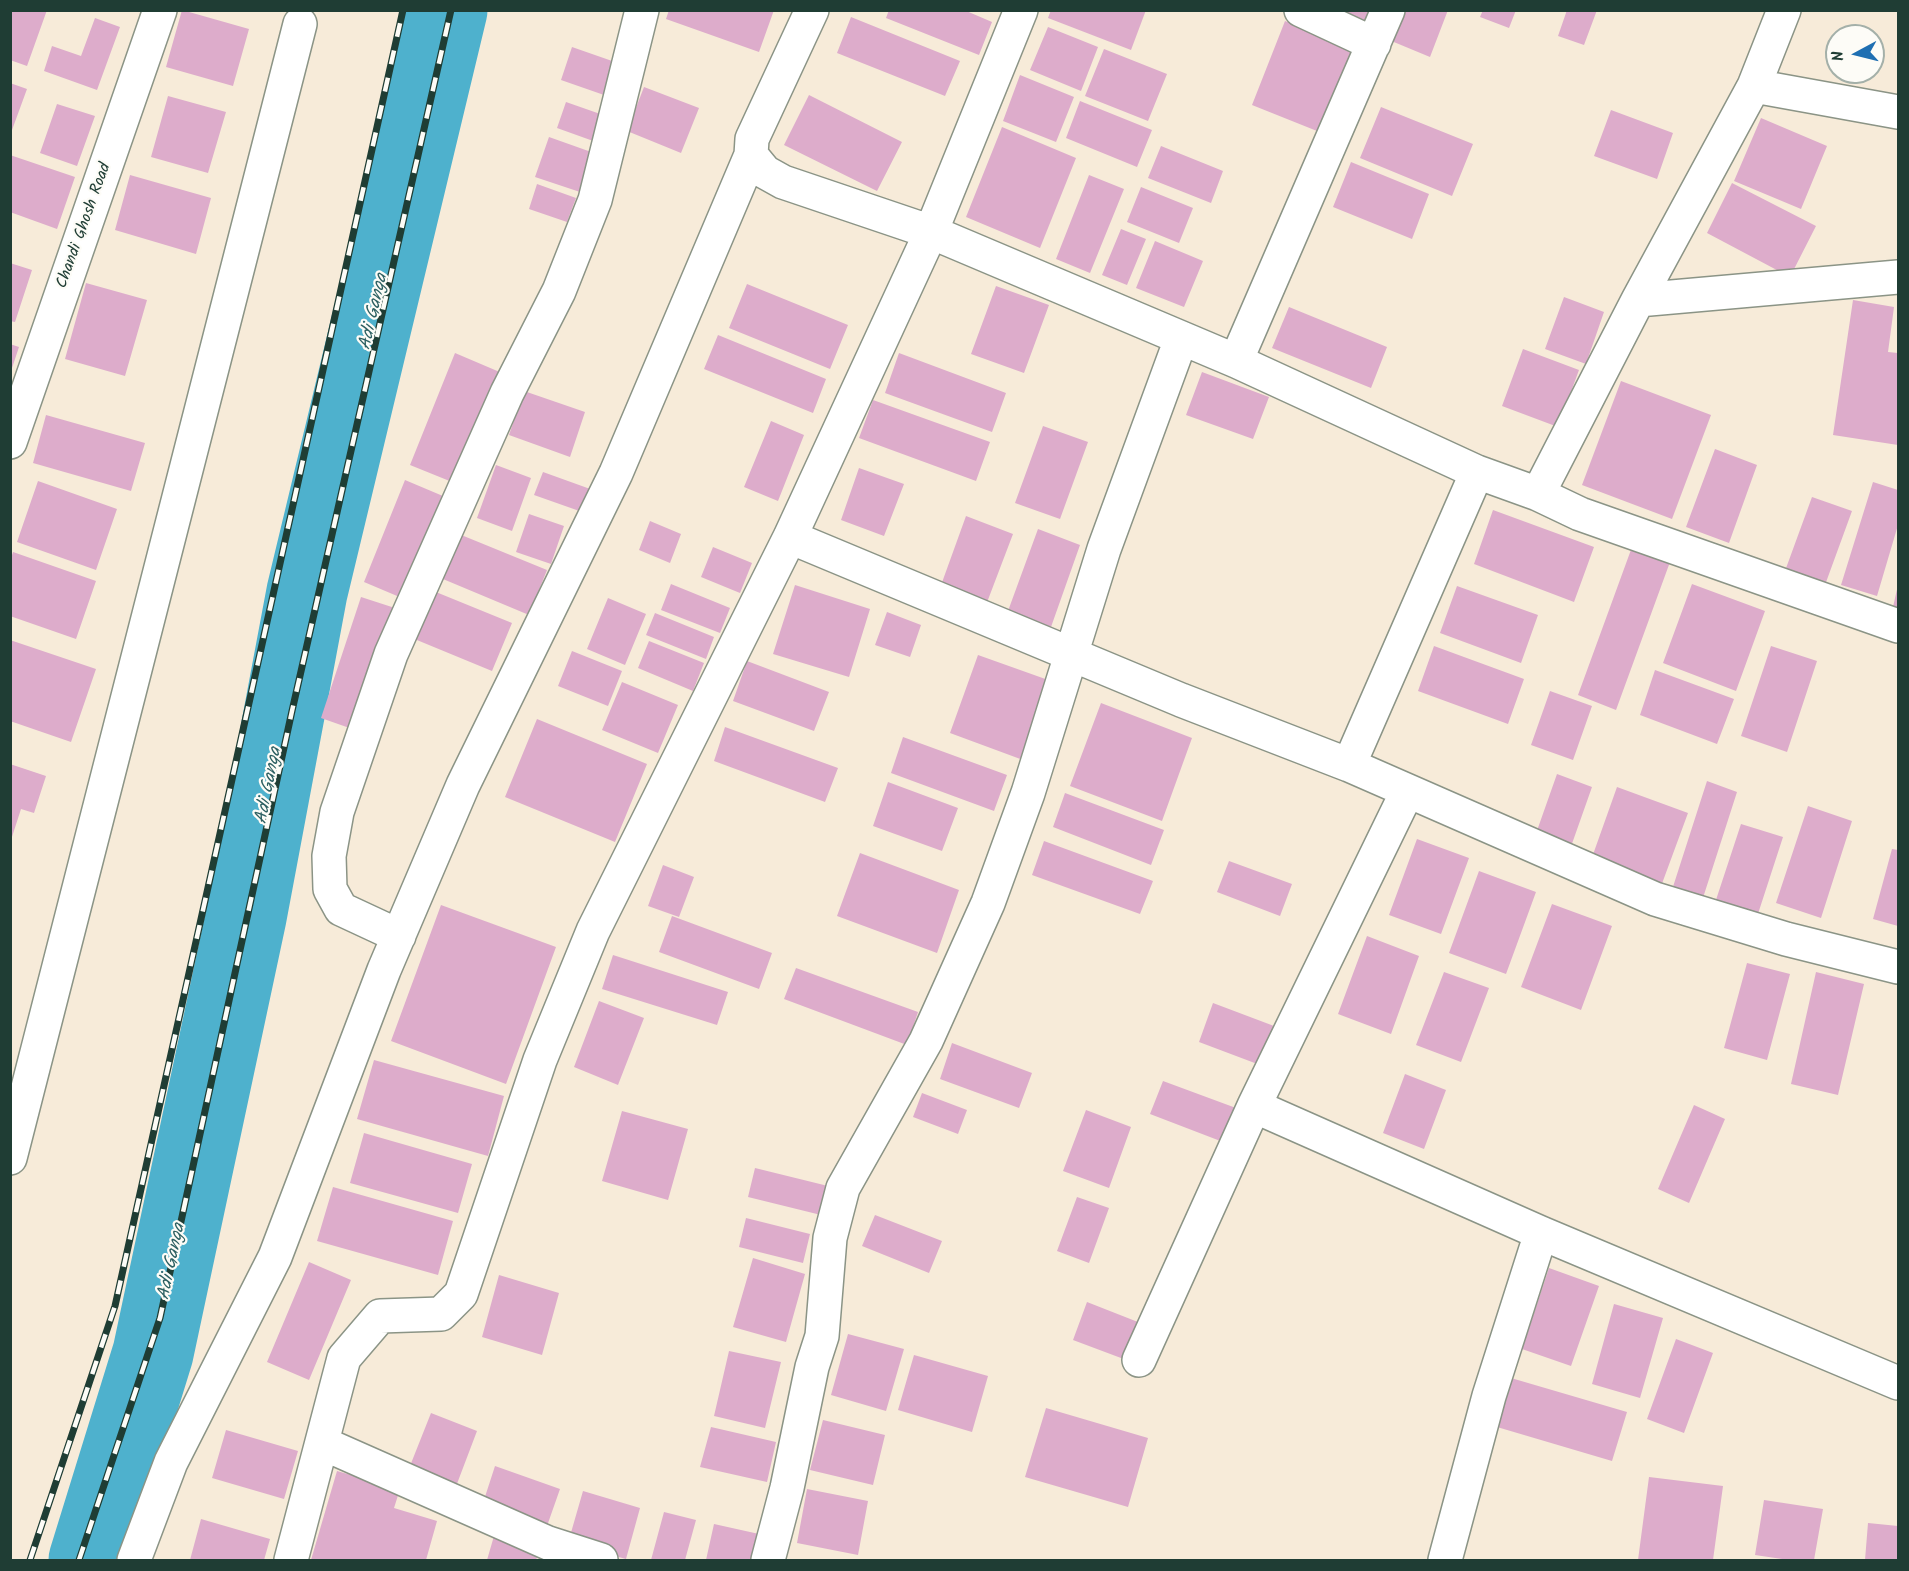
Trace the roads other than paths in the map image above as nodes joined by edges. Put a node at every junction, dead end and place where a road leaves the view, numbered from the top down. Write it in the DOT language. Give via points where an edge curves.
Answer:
graph roads {
  1 [pos="160,10"];
  2 [pos="642,10"];
  3 [pos="812,10"];
  4 [pos="1021,10"];
  5 [pos="1301,10"];
  6 [pos="1388,10"];
  7 [pos="1784,10"];
  8 [pos="300,24"];
  9 [pos="1374,44"];
  10 [pos="1754,86"];
  11 [pos="1899,112"];
  12 [pos="751,155"];
  13 [pos="931,232"];
  14 [pos="1899,277"];
  15 [pos="1638,300"];
  16 [pos="1181,339"];
  17 [pos="1236,361"];
  18 [pos="10,442"];
  19 [pos="1477,472"];
  20 [pos="1538,494"];
  21 [pos="790,537"];
  22 [pos="1899,626"];
  23 [pos="1072,654"];
  24 [pos="1348,765"];
  25 [pos="1407,792"];
  26 [pos="399,936"];
  27 [pos="1899,968"];
  28 [pos="1254,1106"];
  29 [pos="10,1158"];
  30 [pos="1541,1233"];
  31 [pos="1139,1360"];
  32 [pos="1899,1383"];
  33 [pos="322,1443"];
  34 [pos="546,1552"];
  35 [pos="134,1560"];
  36 [pos="291,1560"];
  37 [pos="601,1560"];
  38 [pos="768,1560"];
  39 [pos="1445,1560"];
  1 -- 18 [label="street, Chandi Ghosh Road"];
  2 -- 26 [label="street" via="595,200 559,291 507,393 391,654 337,812 329,856 330,889 341,909"];
  3 -- 12 [label="street" via="752,139"];
  4 -- 13 [label="street"];
  5 -- 9 [label="street"];
  6 -- 9 [label="street"];
  7 -- 10 [label="street"];
  8 -- 29 [label="street"];
  9 -- 17 [label="street"];
  10 -- 11 [label="street"];
  10 -- 15 [label="street"];
  12 -- 13 [label="street" via="765,172 783,182"];
  12 -- 26 [label="street" via="616,473 463,785"];
  13 -- 16 [label="street"];
  13 -- 21 [label="street"];
  14 -- 15 [label="street"];
  15 -- 20 [label="street"];
  16 -- 17 [label="street"];
  16 -- 23 [label="street" via="1104,549"];
  17 -- 19 [label="street"];
  19 -- 20 [label="street"];
  19 -- 24 [label="street"];
  20 -- 22 [label="street" via="1580,514"];
  21 -- 23 [label="street"];
  21 -- 33 [label="street" via="593,931 540,1060 462,1294 441,1314 380,1316 344,1358"];
  23 -- 24 [label="street"];
  23 -- 38 [label="street" via="988,903 926,1041 843,1188 830,1238 822,1336"];
  24 -- 25 [label="street"];
  25 -- 27 [label="street" via="1655,899"];
  25 -- 28 [label="street"];
  26 -- 35 [label="street" via="276,1257 171,1462"];
  28 -- 30 [label="street"];
  28 -- 31 [label="street"];
  30 -- 32 [label="street"];
  30 -- 39 [label="street" via="1489,1396"];
  33 -- 34 [label="street"];
  33 -- 36 [label="street"];
  34 -- 37 [label="street"];
}
